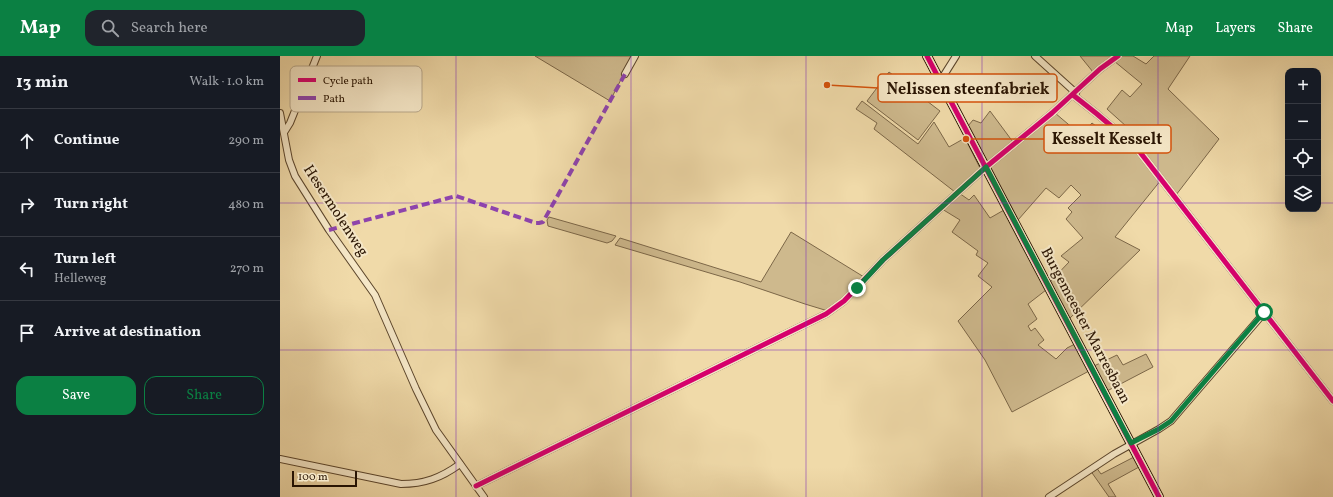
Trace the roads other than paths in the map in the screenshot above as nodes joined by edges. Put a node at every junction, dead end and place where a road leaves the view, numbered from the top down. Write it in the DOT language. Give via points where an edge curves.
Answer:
graph roads {
  1 [pos="316,56"];
  2 [pos="635,56"];
  3 [pos="927,56"];
  4 [pos="956,56"];
  5 [pos="1036,56"];
  6 [pos="1118,56"];
  7 [pos="312,66"];
  8 [pos="625,74"];
  9 [pos="939,78"];
  10 [pos="1074,94"];
  11 [pos="294,112"];
  12 [pos="280,113"];
  13 [pos="285,131"];
  14 [pos="986,167"];
  15 [pos="1264,312"];
  16 [pos="1333,401"];
  17 [pos="1131,443"];
  18 [pos="280,459"];
  19 [pos="460,464"];
  20 [pos="476,486"];
  21 [pos="484,497"];
  22 [pos="1049,497"];
  23 [pos="1159,497"];
  1 -- 7 [label="street"];
  2 -- 8 [label="street"];
  3 -- 9 [label="main road, Burgemeester Marresbaan"];
  4 -- 9 [label="street" via="944,75"];
  5 -- 10 [label="street"];
  6 -- 10 [label="street"];
  9 -- 14 [label="main road, Burgemeester Marresbaan"];
  10 -- 14 [label="street"];
  10 -- 15 [label="street" via="1136,147"];
  11 -- 13 [label="street"];
  12 -- 13 [label="street, Hesermolenweg"];
  13 -- 19 [label="street, Hesermolenweg" via="292,170 328,230 375,295 431,421"];
  14 -- 17 [label="main road, Burgemeester Marresbaan"];
  14 -- 20 [label="street" via="883,260 844,301 828,312"];
  15 -- 16 [label="street"];
  15 -- 17 [label="street" via="1171,421"];
  17 -- 22 [label="street"];
  17 -- 23 [label="main road, Burgemeester Marresbaan"];
  18 -- 19 [label="street" via="401,484 437,478"];
  19 -- 20 [label="street, Hesermolenweg"];
  20 -- 21 [label="street, Hesermolenweg"];
}
